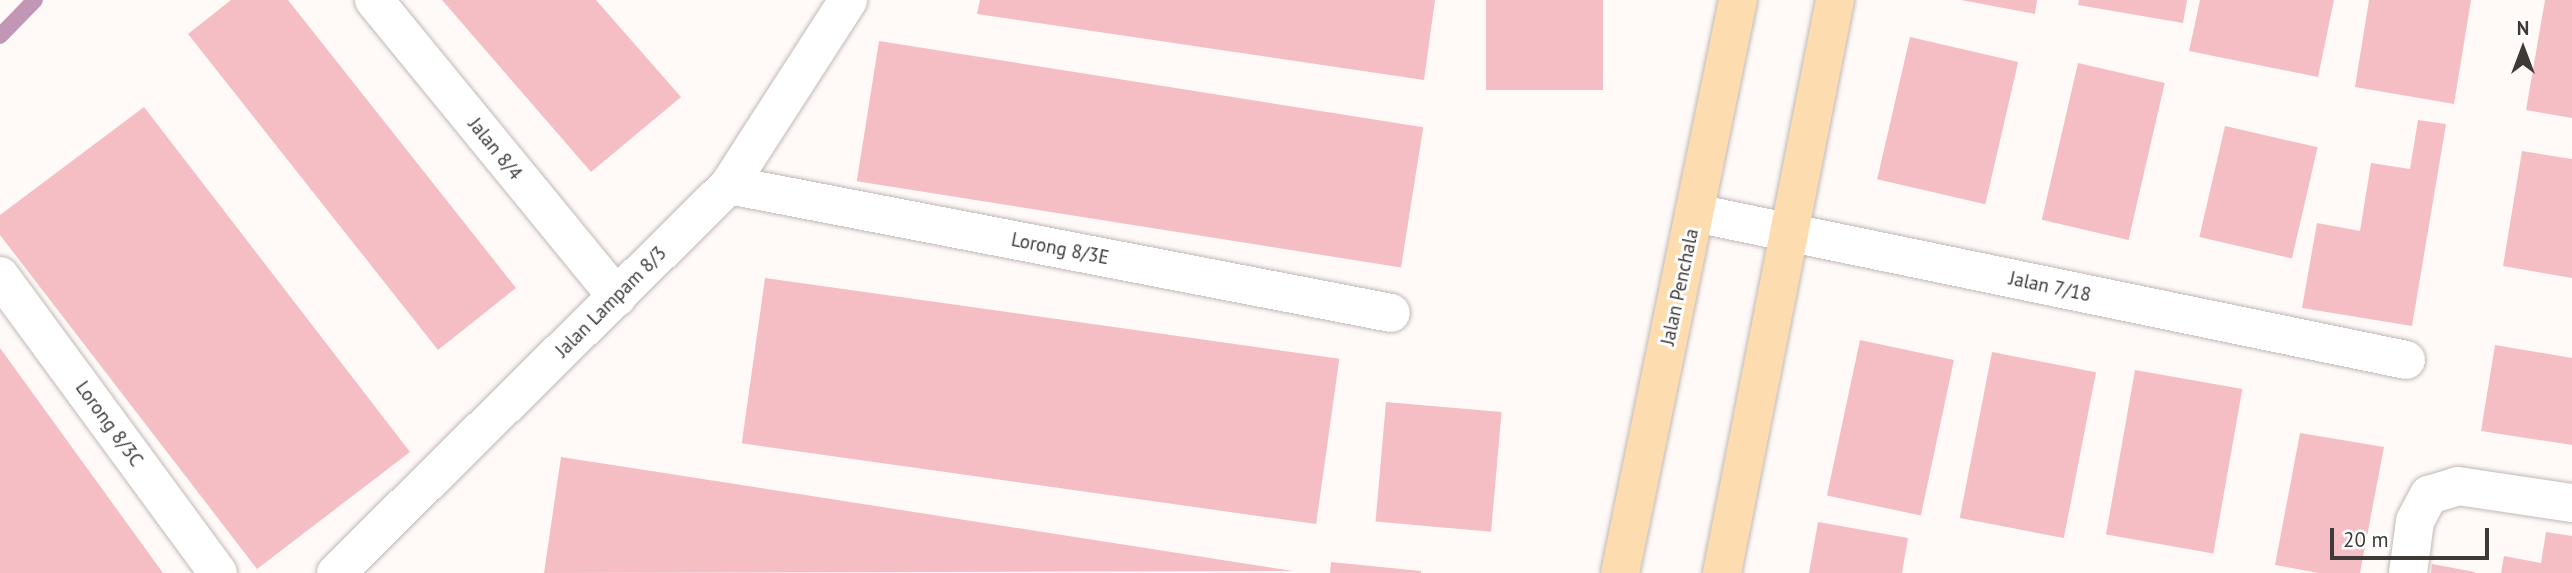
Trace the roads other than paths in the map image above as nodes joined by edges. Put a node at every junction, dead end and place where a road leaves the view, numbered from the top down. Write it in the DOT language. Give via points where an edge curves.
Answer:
graph roads {
  1 [pos="374,0"];
  2 [pos="848,0"];
  3 [pos="1738,0"];
  4 [pos="1835,0"];
  5 [pos="729,185"];
  6 [pos="1695,213"];
  7 [pos="1789,232"];
  8 [pos="0,276"];
  9 [pos="617,297"];
  10 [pos="1391,313"];
  11 [pos="2406,360"];
  12 [pos="2572,503"];
  13 [pos="218,573"];
  14 [pos="335,573"];
  15 [pos="1620,573"];
  16 [pos="1722,573"];
  17 [pos="2408,573"];
  1 -- 9 [label="street, Jalan 8/4"];
  2 -- 5 [label="street, Jalan Lampam 8/3"];
  3 -- 6 [label="main road, Jalan Penchala"];
  4 -- 7 [label="main road"];
  5 -- 9 [label="street, Jalan Lampam 8/3"];
  5 -- 10 [label="street, Lorong 8/3E"];
  6 -- 7 [label="street, Jalan 7/18"];
  6 -- 15 [label="main road, Jalan Penchala"];
  7 -- 11 [label="street, Jalan 7/18"];
  7 -- 16 [label="main road"];
  8 -- 13 [label="street, Lorong 8/3C"];
  9 -- 14 [label="street, Jalan Lampam 8/3"];
  12 -- 17 [label="street" via="2458,486 2429,495 2415,521"];
}
